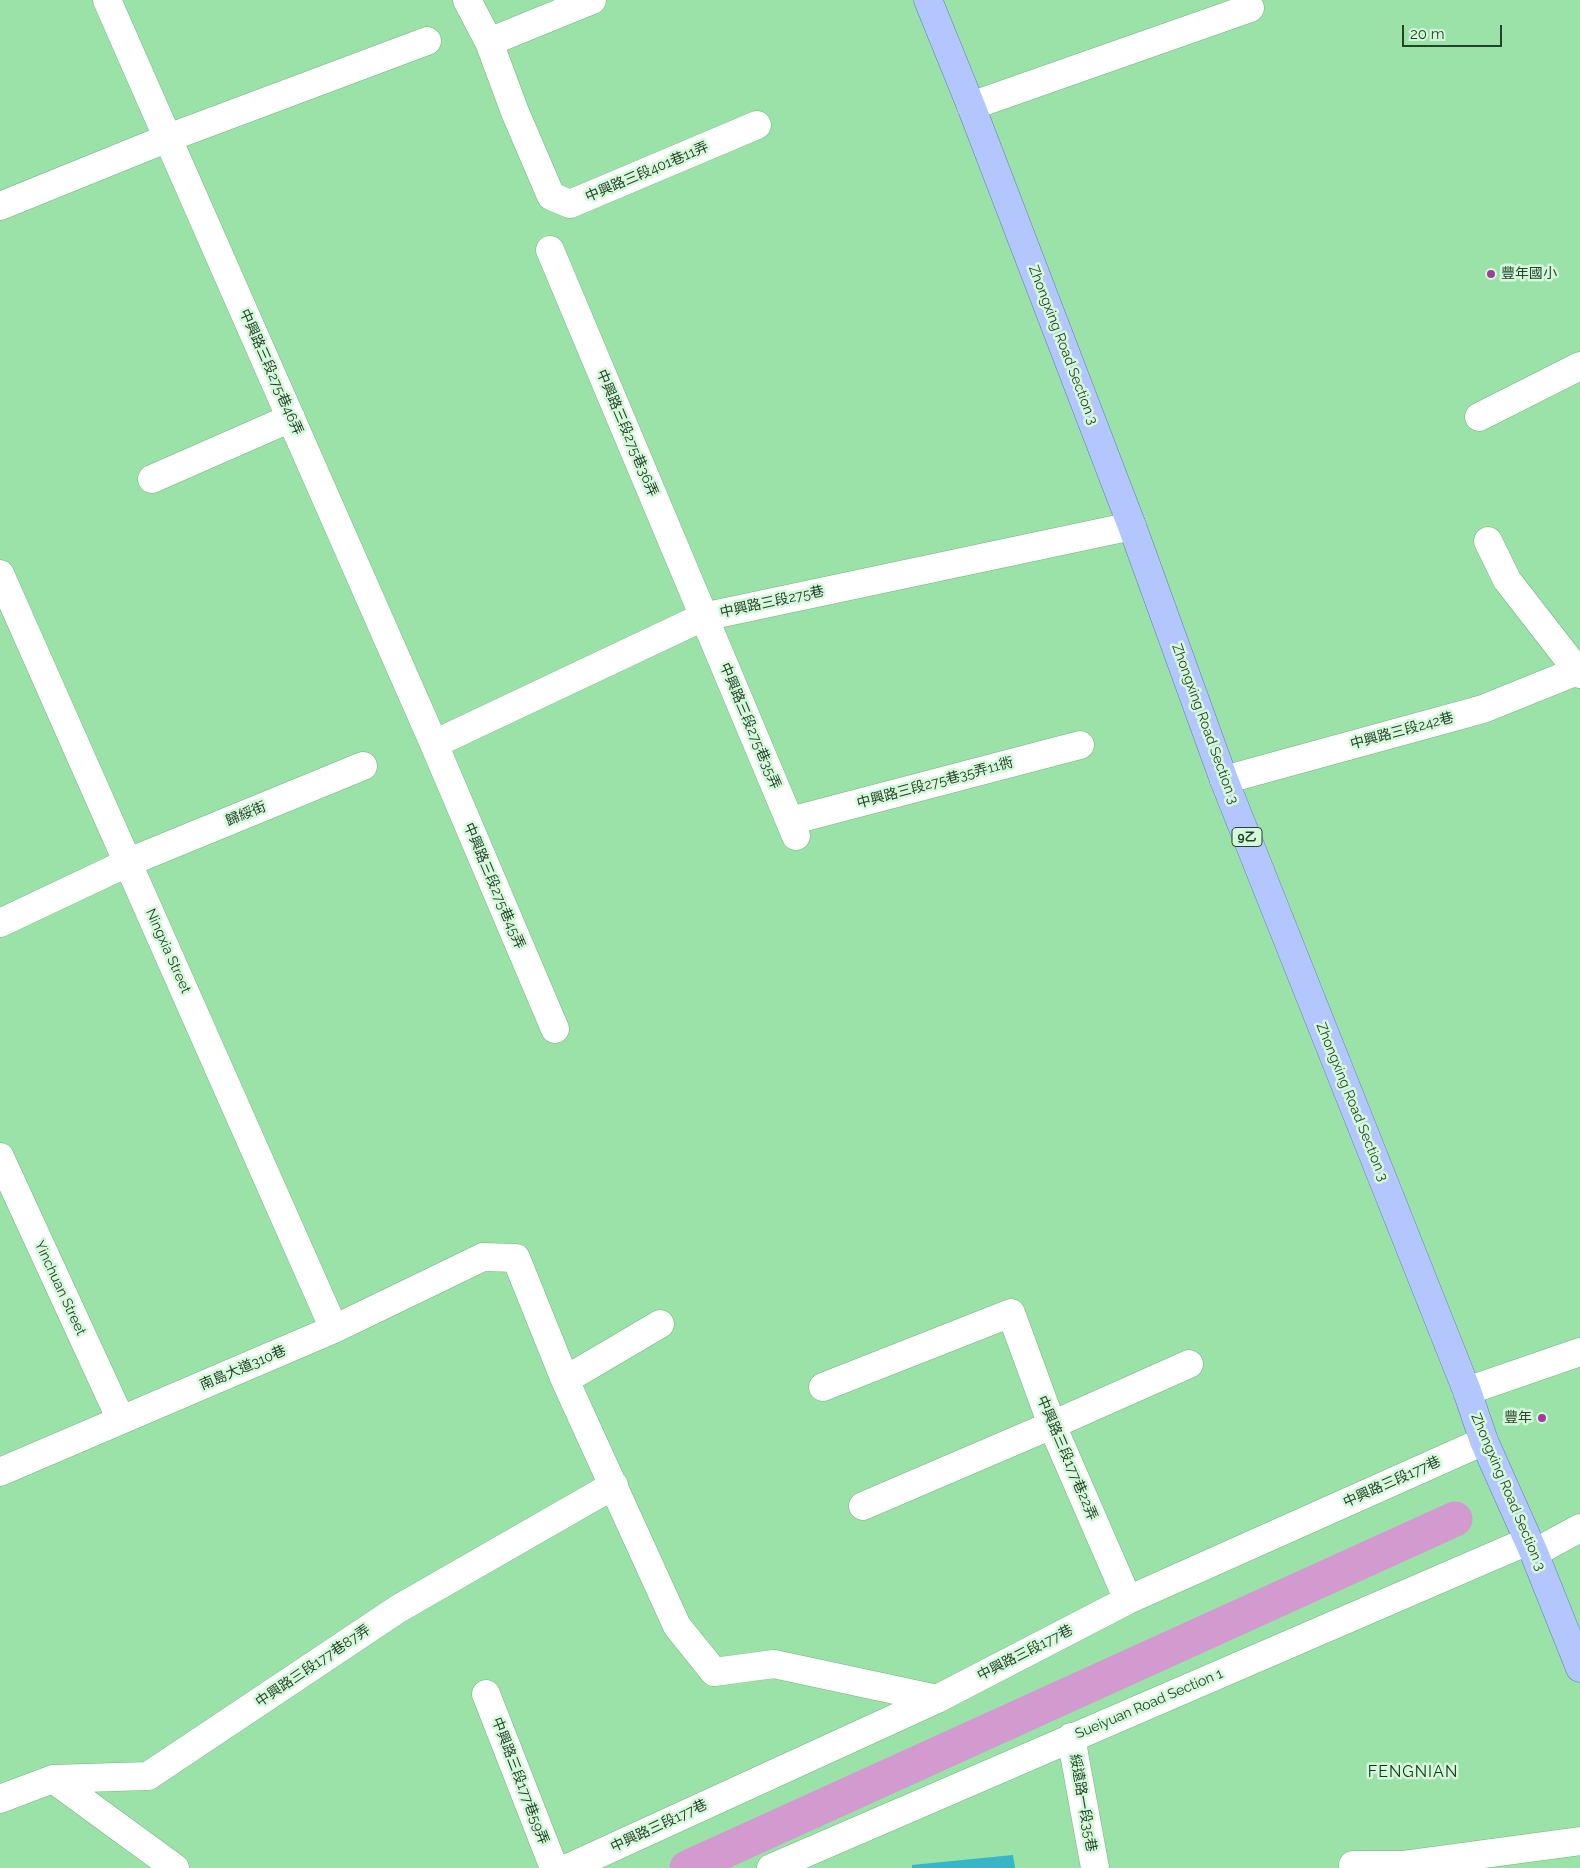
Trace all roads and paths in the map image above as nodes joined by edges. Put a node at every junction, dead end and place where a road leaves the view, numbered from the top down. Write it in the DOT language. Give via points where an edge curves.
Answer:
graph roads {
  1 [pos="107,0"];
  2 [pos="467,0"];
  3 [pos="592,0"];
  4 [pos="928,0"];
  5 [pos="1250,8"];
  6 [pos="427,41"];
  7 [pos="490,42"];
  8 [pos="971,106"];
  9 [pos="757,125"];
  10 [pos="168,138"];
  11 [pos="0,206"];
  12 [pos="550,250"];
  13 [pos="1580,366"];
  14 [pos="1479,417"];
  15 [pos="291,418"];
  16 [pos="152,479"];
  17 [pos="1132,526"];
  18 [pos="1488,540"];
  19 [pos="0,574"];
  20 [pos="703,617"];
  21 [pos="1578,673"];
  22 [pos="434,744"];
  23 [pos="1080,745"];
  24 [pos="364,766"];
  25 [pos="1224,780"];
  26 [pos="793,829"];
  27 [pos="129,862"];
  28 [pos="0,923"];
  29 [pos="555,1029"];
  30 [pos="0,1156"];
  31 [pos="660,1324"];
  32 [pos="334,1329"];
  33 [pos="1580,1352"];
  34 [pos="1189,1364"];
  35 [pos="565,1380"];
  36 [pos="823,1387"];
  37 [pos="1467,1391"];
  38 [pos="121,1420"];
  39 [pos="1052,1425"];
  40 [pos="1484,1441"];
  41 [pos="0,1472"];
  42 [pos="614,1485"];
  43 [pos="863,1506"];
  44 [pos="1580,1528"];
  45 [pos="1531,1547"];
  46 [pos="1128,1600"];
  47 [pos="1580,1668"];
  48 [pos="486,1694"];
  49 [pos="937,1699"];
  50 [pos="1071,1737"];
  51 [pos="53,1779"];
  52 [pos="0,1800"];
  53 [pos="1580,1841"];
  54 [pos="1353,1864"];
  55 [pos="1422,1866"];
  56 [pos="174,1868"];
  57 [pos="554,1868"];
  58 [pos="568,1868"];
  59 [pos="771,1868"];
  60 [pos="1095,1868"];
  1 -- 10 [label="street, 中興路三段275巷46弄"];
  2 -- 7 [label="street, 中興路三段401巷11弄"];
  3 -- 7 [label="street"];
  4 -- 8 [label="main road, Zhongxing Road Section 3 / 9乙"];
  5 -- 8 [label="street"];
  6 -- 10 [label="street"];
  7 -- 9 [label="street, 中興路三段401巷11弄" via="515,112 552,196 570,204"];
  8 -- 17 [label="main road, Zhongxing Road Section 3 / 9乙"];
  10 -- 11 [label="street"];
  10 -- 15 [label="street, 中興路三段275巷46弄"];
  12 -- 20 [label="street, 中興路三段275巷36弄"];
  13 -- 14 [label="street"];
  15 -- 16 [label="street"];
  15 -- 22 [label="street, 中興路三段275巷46弄"];
  17 -- 20 [label="street, 中興路三段275巷"];
  17 -- 25 [label="main road, Zhongxing Road Section 3 / 9乙"];
  18 -- 21 [label="street" via="1507,580"];
  19 -- 27 [label="street, Ningxia Street"];
  20 -- 22 [label="street, 中興路三段275巷"];
  20 -- 26 [label="street, 中興路三段275巷35弄"];
  21 -- 25 [label="street, 中興路三段242巷" via="1483,709"];
  22 -- 29 [label="street, 中興路三段275巷45弄"];
  23 -- 26 [label="street, 中興路三段275巷35弄11衖"];
  24 -- 27 [label="street, 歸綏街"];
  25 -- 37 [label="main road, Zhongxing Road Section 3 / 9乙"];
  27 -- 28 [label="street"];
  27 -- 32 [label="street, Ningxia Street"];
  30 -- 38 [label="street, Yinchuan Street"];
  31 -- 35 [label="street"];
  32 -- 35 [label="street, 南島大道310巷" via="483,1257 516,1258"];
  32 -- 38 [label="street, 南島大道310巷"];
  33 -- 37 [label="street"];
  34 -- 39 [label="street"];
  35 -- 42 [label="street"];
  36 -- 39 [label="street, 中興路三段177巷22弄" via="1011,1313"];
  37 -- 40 [label="main road, Zhongxing Road Section 3 / 9乙"];
  38 -- 41 [label="street, 南島大道310巷"];
  39 -- 43 [label="street"];
  39 -- 46 [label="street, 中興路三段177巷22弄"];
  40 -- 45 [label="main road, Zhongxing Road Section 3 / 9乙"];
  40 -- 46 [label="street, 中興路三段177巷"];
  42 -- 49 [label="street" via="677,1626 714,1672 774,1664"];
  42 -- 51 [label="street, 中興路三段177巷87弄" via="398,1609 148,1776"];
  44 -- 45 [label="street, Sueiyuan Road Section 1"];
  45 -- 47 [label="main road, Zhongxing Road Section 3 / 9乙"];
  45 -- 50 [label="street, Sueiyuan Road Section 1"];
  46 -- 49 [label="street, 中興路三段177巷"];
  48 -- 57 [label="street, 中興路三段177巷59弄"];
  49 -- 58 [label="street, 中興路三段177巷"];
  50 -- 59 [label="street, Sueiyuan Road Section 1"];
  50 -- 60 [label="street, 綏遠路一段35巷"];
  51 -- 52 [label="street, 中興路三段177巷87弄"];
  51 -- 56 [label="street"];
  53 -- 55 [label="street"];
  54 -- 55 [label="street"];
}
